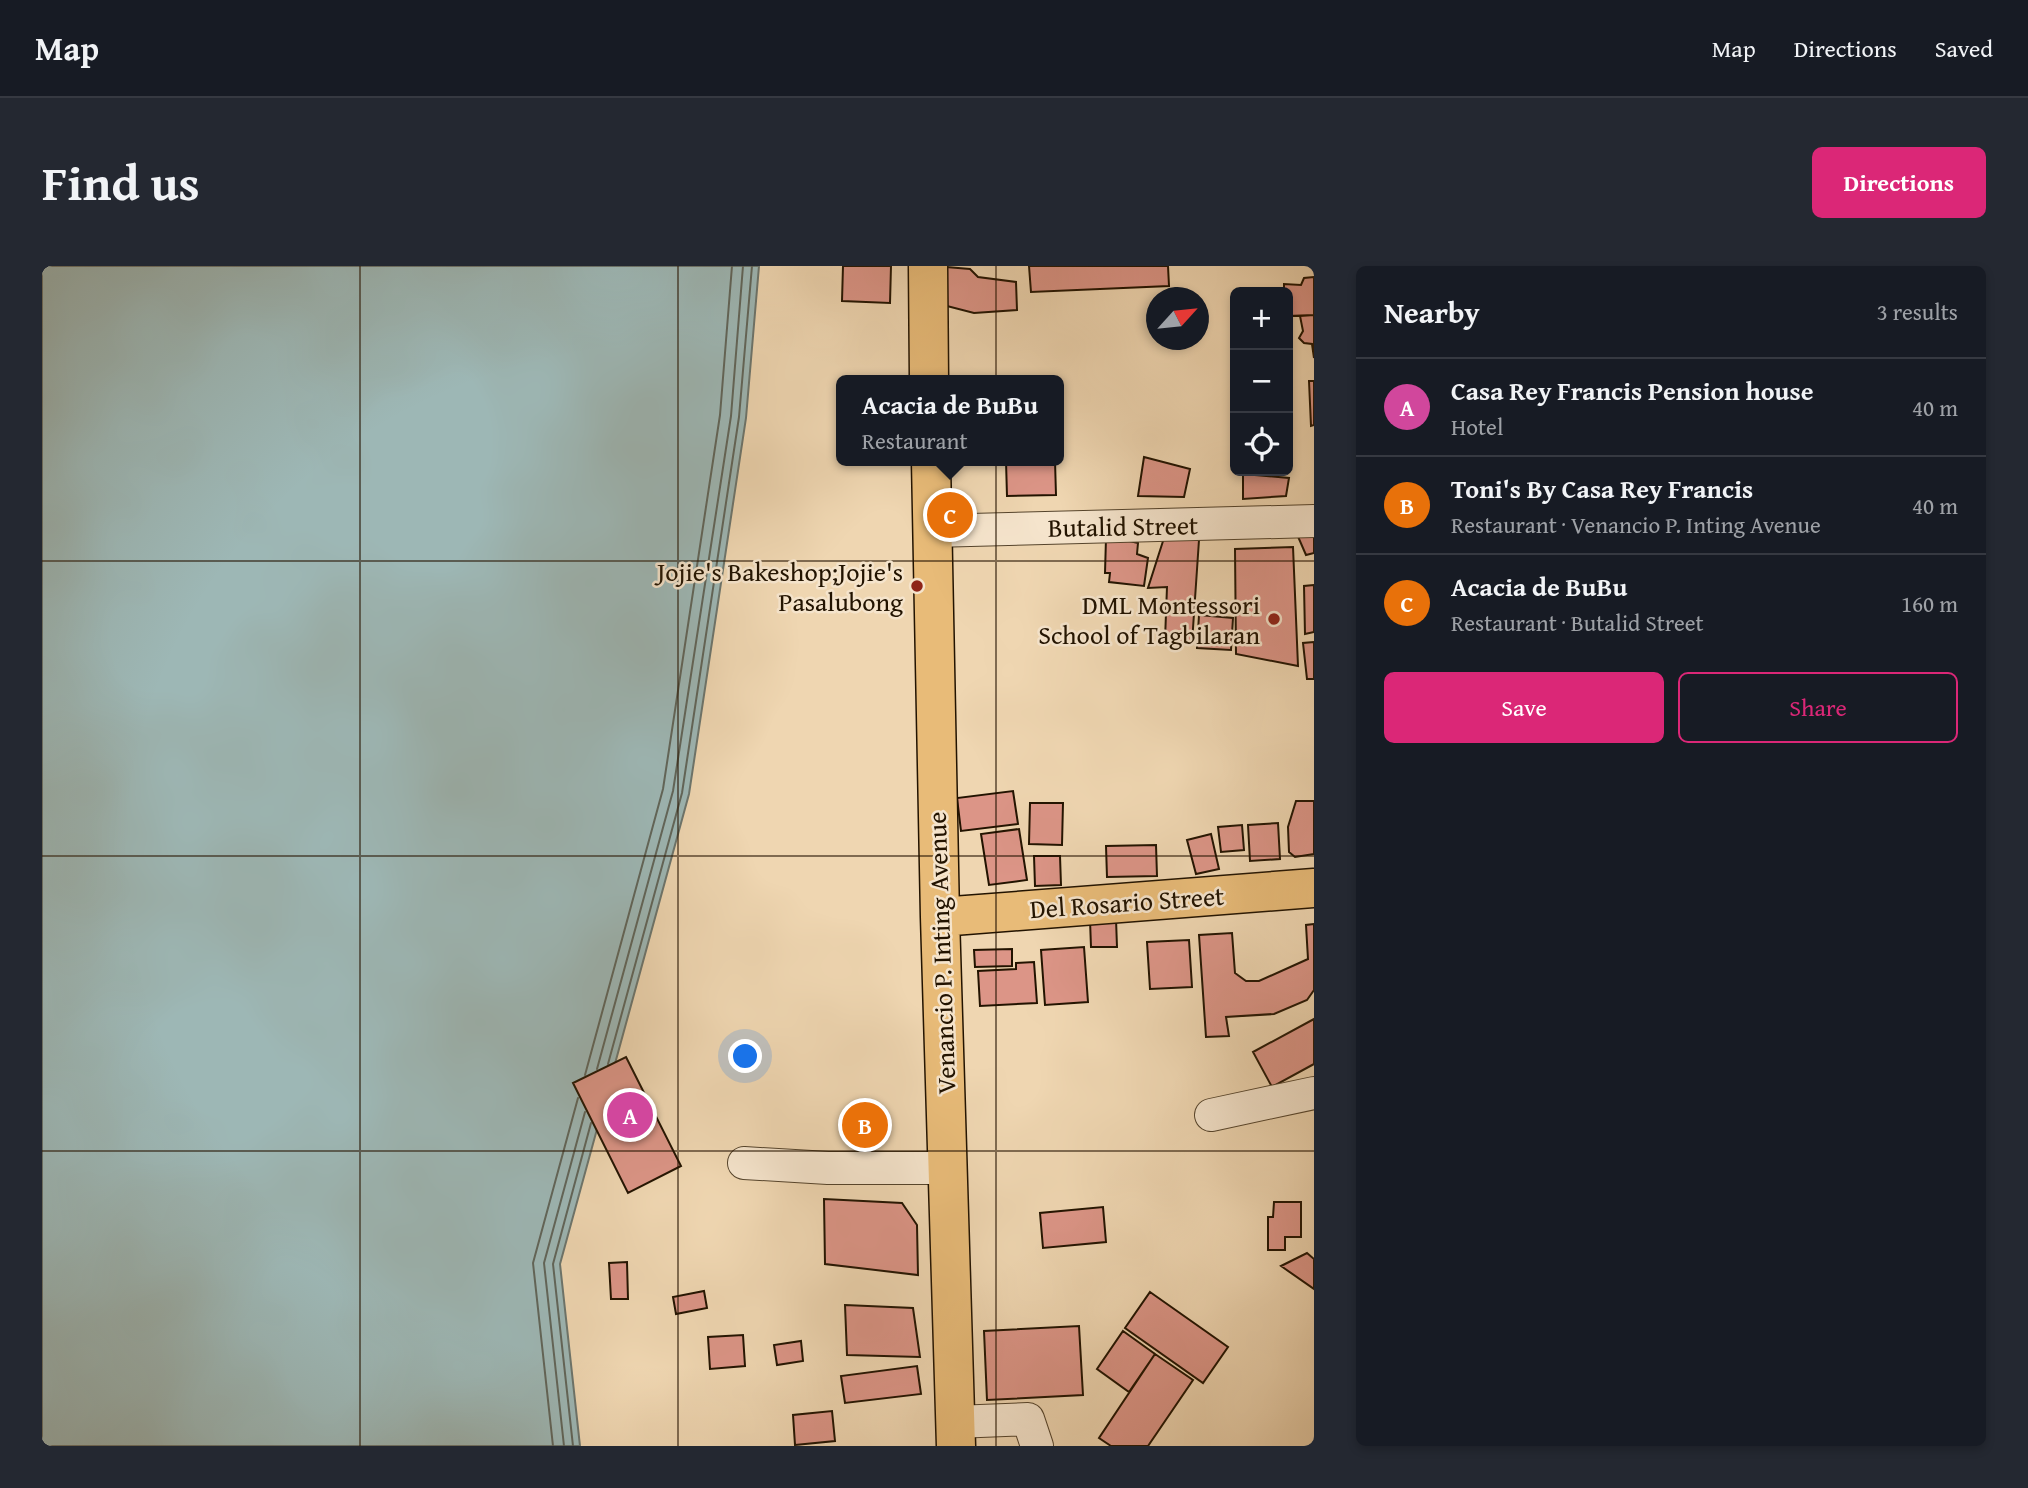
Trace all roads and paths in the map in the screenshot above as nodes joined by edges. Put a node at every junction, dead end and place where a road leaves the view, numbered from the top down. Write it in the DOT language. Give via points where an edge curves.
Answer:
graph roads {
  1 [pos="928,266"];
  2 [pos="929,375"];
  3 [pos="931,466"];
  4 [pos="1314,521"];
  5 [pos="932,531"];
  6 [pos="1314,888"];
  7 [pos="940,917"];
  8 [pos="1314,1093"];
  9 [pos="1211,1115"];
  10 [pos="744,1163"];
  11 [pos="947,1168"];
  12 [pos="956,1434"];
  13 [pos="1037,1446"];
  1 -- 2 [label="main road"];
  3 -- 5 [label="main road, Venancio P. Inting Avenue"];
  4 -- 5 [label="street, Butalid Street"];
  5 -- 7 [label="main road, Venancio P. Inting Avenue"];
  6 -- 7 [label="main road, Del Rosario Street"];
  7 -- 11 [label="main road, Venancio P. Inting Avenue"];
  8 -- 9 [label="street"];
  10 -- 11 [label="street"];
  11 -- 12 [label="main road, Venancio P. Inting Avenue"];
  12 -- 13 [label="street" via="1028,1419"];
}
